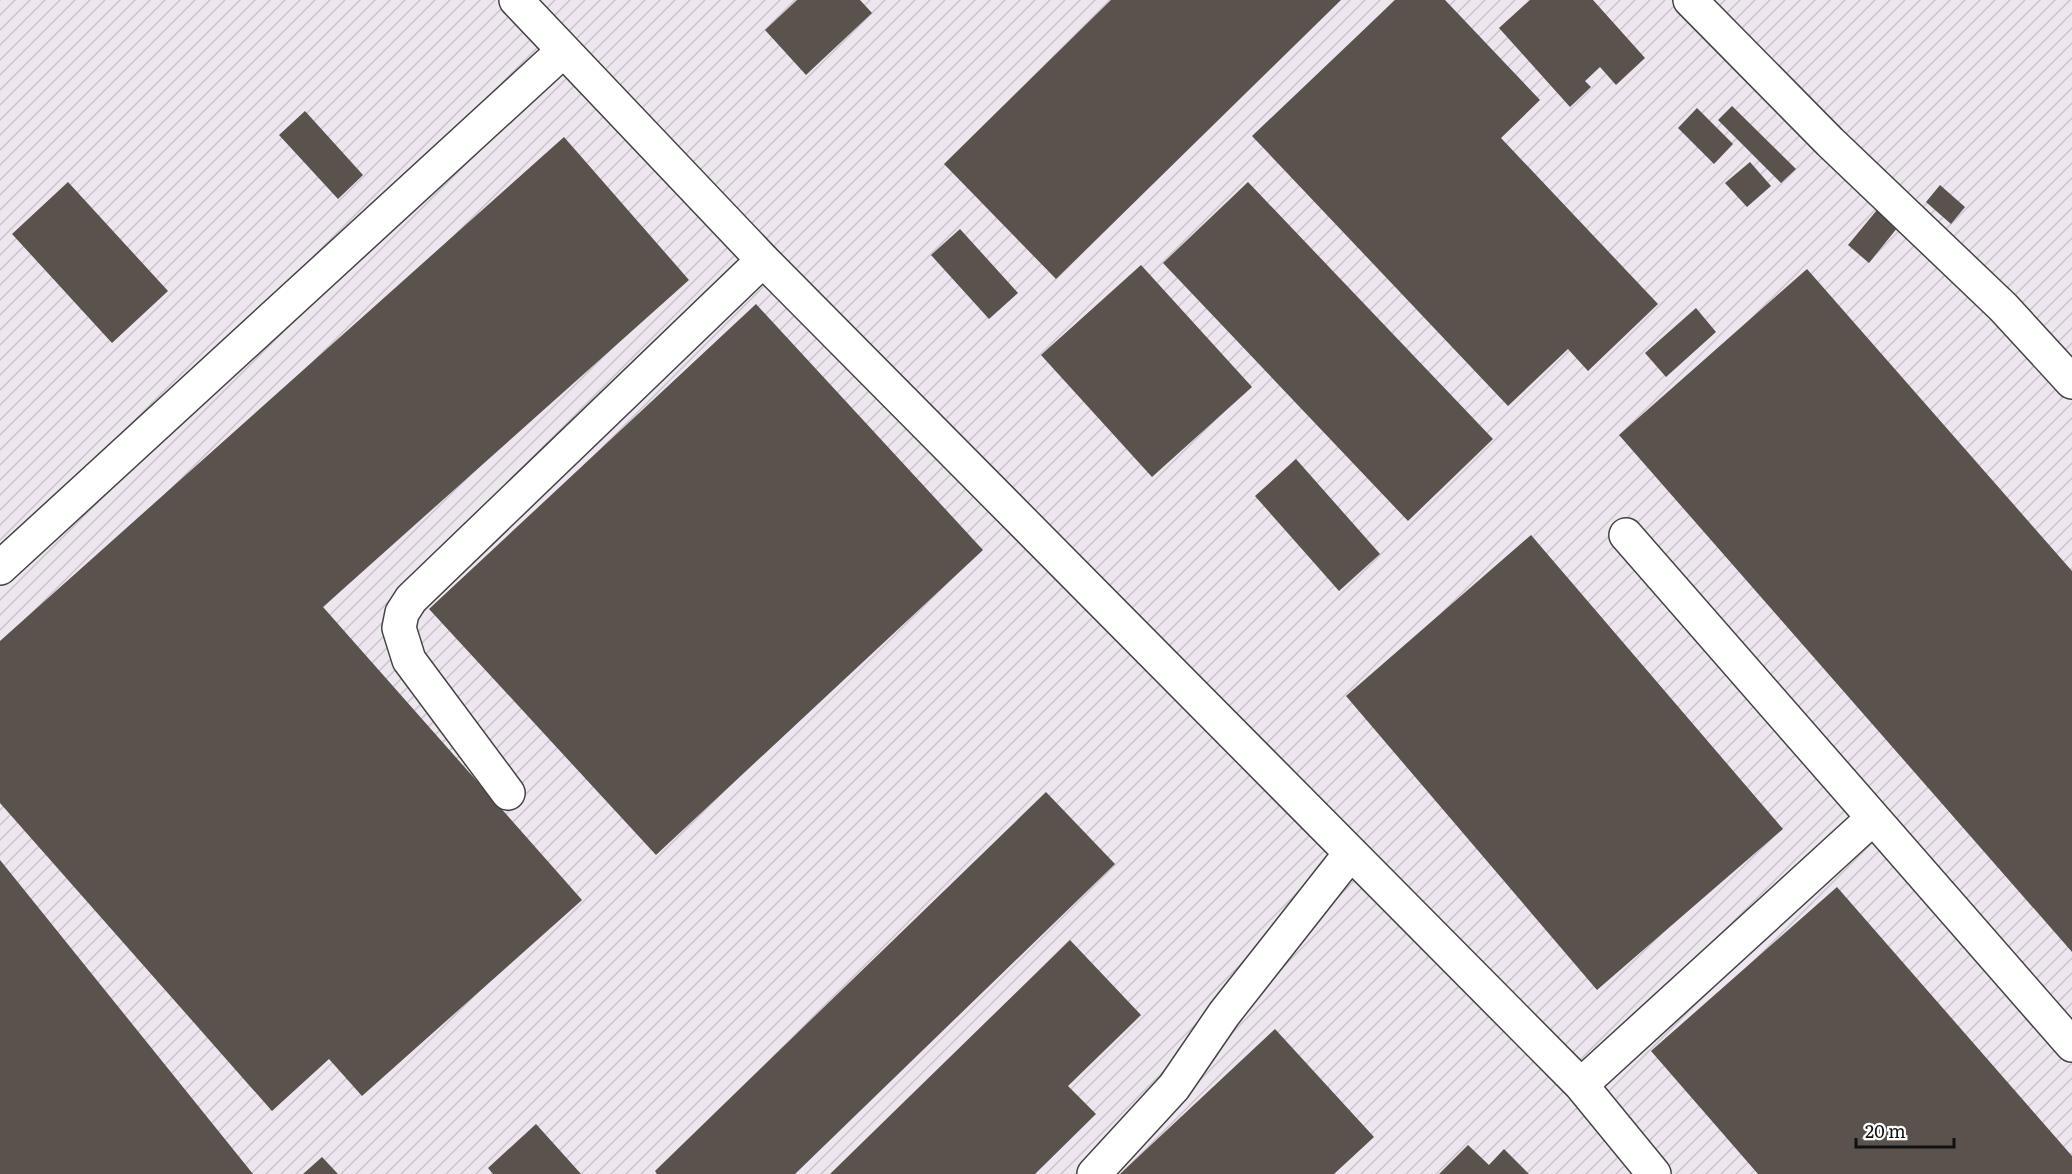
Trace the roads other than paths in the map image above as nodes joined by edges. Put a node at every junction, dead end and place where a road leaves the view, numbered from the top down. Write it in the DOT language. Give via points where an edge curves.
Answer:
graph roads {
  1 [pos="516,0"];
  2 [pos="1690,0"];
  3 [pos="563,51"];
  4 [pos="763,260"];
  5 [pos="2072,382"];
  6 [pos="1626,535"];
  7 [pos="0,568"];
  8 [pos="508,793"];
  9 [pos="1874,818"];
  10 [pos="1350,854"];
  11 [pos="2072,1045"];
  12 [pos="1581,1085"];
  13 [pos="1094,1174"];
  14 [pos="1654,1174"];
  1 -- 3 [label="street"];
  2 -- 5 [label="street" via="1830,142 2003,307"];
  3 -- 4 [label="street"];
  3 -- 7 [label="street"];
  4 -- 8 [label="street" via="411,599 402,613 399,628 409,660"];
  4 -- 10 [label="street"];
  6 -- 9 [label="street"];
  9 -- 11 [label="street"];
  9 -- 12 [label="street"];
  10 -- 12 [label="street"];
  10 -- 13 [label="street" via="1224,1014 1174,1087"];
  12 -- 14 [label="street"];
}
